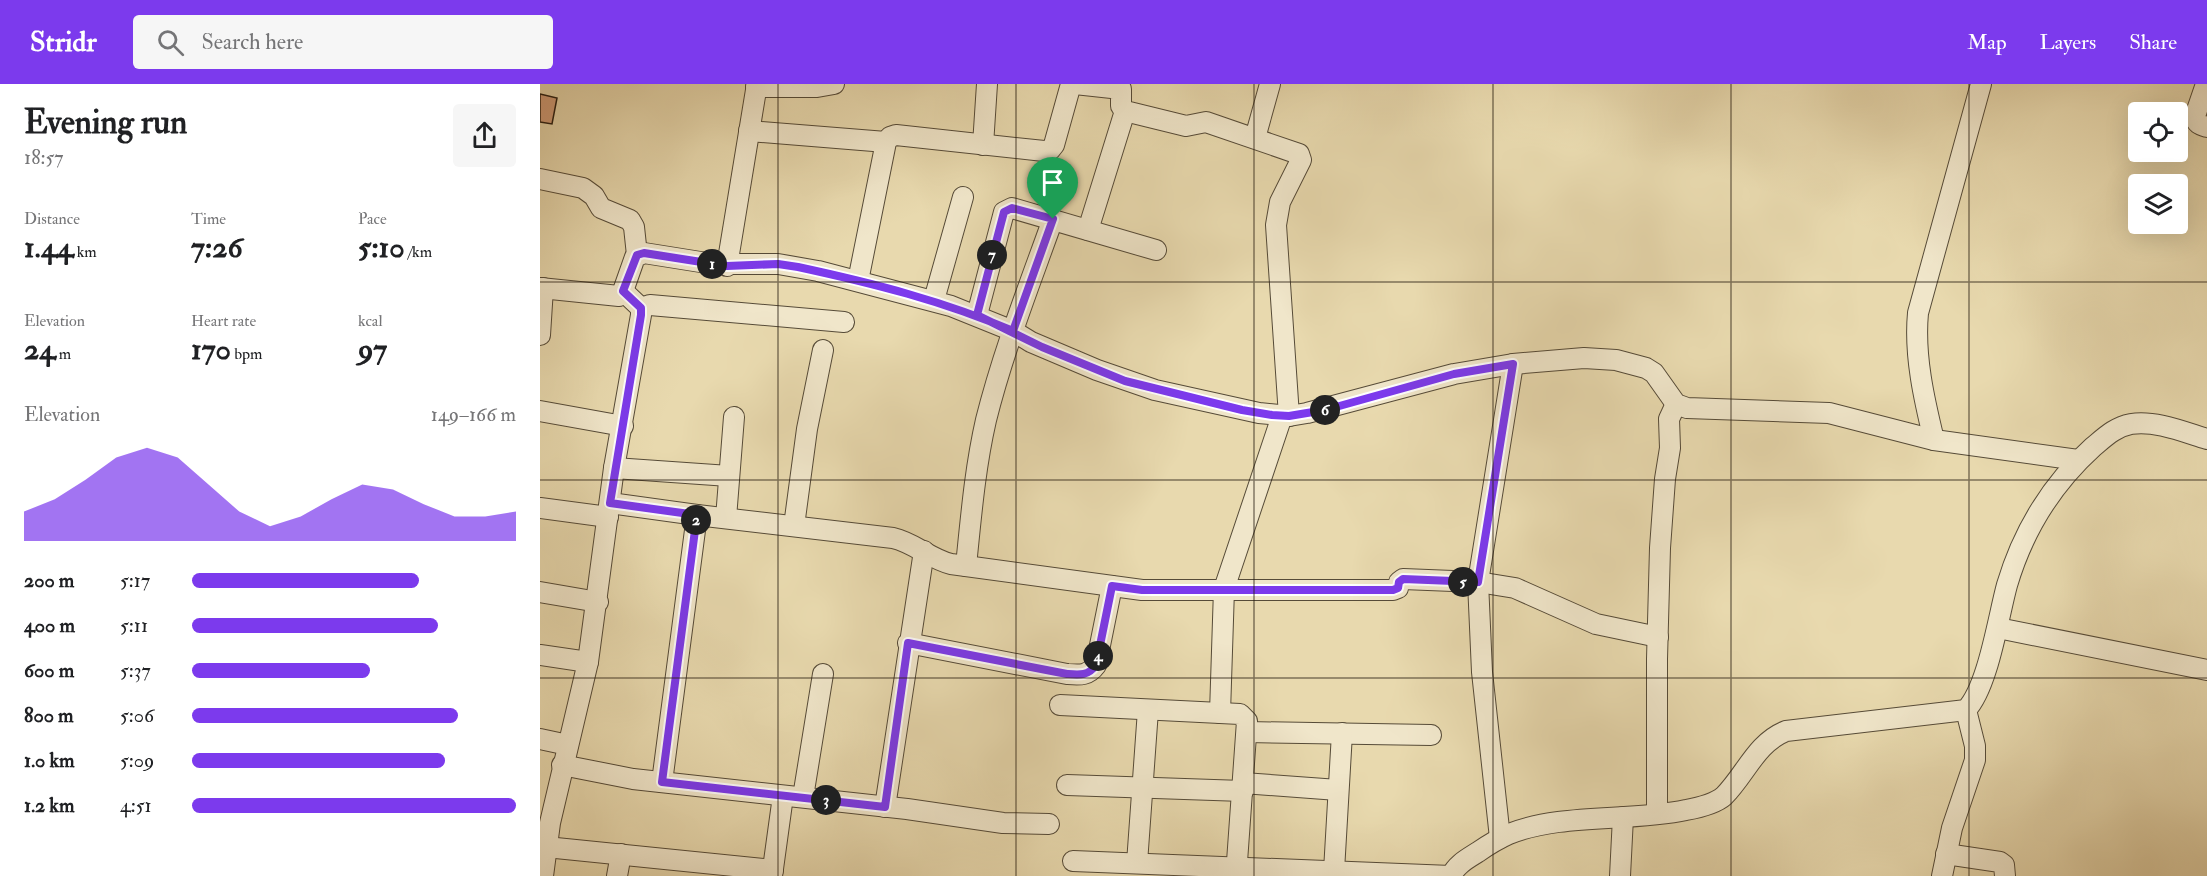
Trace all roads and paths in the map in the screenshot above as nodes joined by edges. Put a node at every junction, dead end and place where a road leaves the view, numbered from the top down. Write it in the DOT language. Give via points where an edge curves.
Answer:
graph roads {
  1 [pos="834,84"];
  2 [pos="987,84"];
  3 [pos="1073,84"];
  4 [pos="1270,84"];
  5 [pos="1981,84"];
  6 [pos="2206,84"];
  7 [pos="756,86"];
  8 [pos="1125,111"];
  9 [pos="2207,127"];
  10 [pos="748,131"];
  11 [pos="1255,138"];
  12 [pos="886,142"];
  13 [pos="983,144"];
  14 [pos="540,179"];
  15 [pos="963,197"];
  16 [pos="1053,219"];
  17 [pos="1088,230"];
  18 [pos="1156,250"];
  19 [pos="637,255"];
  20 [pos="727,266"];
  21 [pos="858,281"];
  22 [pos="541,288"];
  23 [pos="623,291"];
  24 [pos="934,300"];
  25 [pos="641,308"];
  26 [pos="977,315"];
  27 [pos="844,322"];
  28 [pos="1013,331"];
  29 [pos="540,335"];
  30 [pos="823,350"];
  31 [pos="1513,364"];
  32 [pos="1676,404"];
  33 [pos="540,411"];
  34 [pos="1285,416"];
  35 [pos="734,417"];
  36 [pos="622,426"];
  37 [pos="2207,439"];
  38 [pos="1934,440"];
  39 [pos="2078,460"];
  40 [pos="614,468"];
  41 [pos="729,476"];
  42 [pos="540,508"];
  43 [pos="609,510"];
  44 [pos="697,515"];
  45 [pos="726,518"];
  46 [pos="794,526"];
  47 [pos="924,551"];
  48 [pos="966,566"];
  49 [pos="1478,582"];
  50 [pos="1112,586"];
  51 [pos="1224,589"];
  52 [pos="540,592"];
  53 [pos="598,602"];
  54 [pos="1998,628"];
  55 [pos="1658,637"];
  56 [pos="908,643"];
  57 [pos="540,656"];
  58 [pos="588,662"];
  59 [pos="1096,665"];
  60 [pos="2207,670"];
  61 [pos="824,674"];
  62 [pos="1059,705"];
  63 [pos="1092,707"];
  64 [pos="1148,710"];
  65 [pos="1966,710"];
  66 [pos="1220,713"];
  67 [pos="1247,732"];
  68 [pos="1342,734"];
  69 [pos="1431,735"];
  70 [pos="540,740"];
  71 [pos="568,745"];
  72 [pos="562,765"];
  73 [pos="662,782"];
  74 [pos="1067,786"];
  75 [pos="1142,787"];
  76 [pos="1243,787"];
  77 [pos="1338,790"];
  78 [pos="783,796"];
  79 [pos="802,797"];
  80 [pos="885,807"];
  81 [pos="1657,814"];
  82 [pos="1623,817"];
  83 [pos="1049,824"];
  84 [pos="1500,838"];
  85 [pos="546,847"];
  86 [pos="621,854"];
  87 [pos="1946,854"];
  88 [pos="1072,861"];
  89 [pos="1137,863"];
  90 [pos="1334,871"];
  91 [pos="1237,872"];
  92 [pos="772,873"];
  93 [pos="543,876"];
  94 [pos="617,876"];
  95 [pos="1451,876"];
  96 [pos="1620,876"];
  97 [pos="1942,876"];
  98 [pos="2005,876"];
  1 -- 7 [label="street"];
  2 -- 13 [label="street"];
  3 -- 8 [label="street" via="1121,89 1121,106"];
  3 -- 13 [label="street" via="1050,150"];
  4 -- 11 [label="street"];
  5 -- 38 [label="street" via="1918,313 1917,341"];
  6 -- 9 [label="street" via="2195,116 2199,124"];
  7 -- 10 [label="street"];
  8 -- 11 [label="street" via="1186,126 1206,122"];
  8 -- 17 [label="street"];
  10 -- 12 [label="street"];
  10 -- 20 [label="street"];
  11 -- 34 [label="street" via="1301,157 1280,202 1276,225"];
  12 -- 13 [label="street" via="896,135"];
  12 -- 21 [label="street"];
  14 -- 19 [label="street" via="583,188 601,208 630,220"];
  15 -- 24 [label="street"];
  16 -- 17 [label="street"];
  16 -- 26 [label="street" via="1012,208 1004,212"];
  16 -- 28 [label="street"];
  17 -- 18 [label="street"];
  19 -- 20 [label="street"];
  19 -- 23 [label="street"];
  20 -- 21 [label="street" via="778,264"];
  21 -- 24 [label="street"];
  22 -- 23 [label="street" via="617,296"];
  22 -- 29 [label="street"];
  23 -- 25 [label="street"];
  24 -- 26 [label="street"];
  25 -- 27 [label="street" via="650,305"];
  25 -- 36 [label="street"];
  26 -- 28 [label="street"];
  28 -- 34 [label="street" via="1125,381 1242,410"];
  28 -- 48 [label="street" via="978,457"];
  30 -- 46 [label="street"];
  31 -- 32 [label="street" via="1584,358 1635,364 1654,373"];
  31 -- 34 [label="street" via="1454,374 1325,410"];
  31 -- 49 [label="street"];
  32 -- 38 [label="street" via="1718,410 1829,413"];
  32 -- 55 [label="street" via="1669,419"];
  33 -- 36 [label="street"];
  34 -- 51 [label="street"];
  35 -- 41 [label="street"];
  36 -- 40 [label="street"];
  37 -- 39 [label="street" via="2134,423 2112,430"];
  38 -- 39 [label="street"];
  39 -- 54 [label="street" via="2051,491 2032,523 2015,562"];
  40 -- 41 [label="street"];
  40 -- 43 [label="street"];
  41 -- 45 [label="street"];
  42 -- 43 [label="street"];
  43 -- 44 [label="street"];
  43 -- 53 [label="street"];
  44 -- 45 [label="street"];
  44 -- 73 [label="street"];
  45 -- 46 [label="street"];
  46 -- 47 [label="street" via="893,538"];
  47 -- 48 [label="street" via="941,561"];
  47 -- 56 [label="street"];
  48 -- 50 [label="street"];
  49 -- 51 [label="street" via="1403,579 1393,590"];
  49 -- 55 [label="street" via="1515,588 1607,627"];
  49 -- 84 [label="street" via="1482,672"];
  50 -- 51 [label="street" via="1142,590"];
  50 -- 59 [label="street"];
  51 -- 66 [label="street"];
  52 -- 53 [label="street"];
  53 -- 58 [label="street"];
  54 -- 60 [label="street"];
  54 -- 65 [label="street" via="1978,692"];
  55 -- 81 [label="street"];
  56 -- 59 [label="street" via="1067,674 1084,675"];
  56 -- 80 [label="street"];
  57 -- 58 [label="street"];
  58 -- 71 [label="street"];
  59 -- 63 [label="street"];
  61 -- 79 [label="street"];
  62 -- 63 [label="street"];
  63 -- 64 [label="street"];
  64 -- 66 [label="street"];
  64 -- 75 [label="street"];
  65 -- 81 [label="street" via="1786,731 1758,751 1723,797 1686,810"];
  65 -- 87 [label="street" via="1975,760"];
  66 -- 67 [label="street" via="1245,716"];
  67 -- 68 [label="street"];
  67 -- 76 [label="street"];
  68 -- 69 [label="street"];
  68 -- 77 [label="street"];
  70 -- 71 [label="street"];
  71 -- 72 [label="street"];
  72 -- 73 [label="street"];
  72 -- 85 [label="street"];
  73 -- 78 [label="street"];
  74 -- 75 [label="street"];
  75 -- 76 [label="street"];
  75 -- 89 [label="street"];
  76 -- 77 [label="street"];
  76 -- 91 [label="street"];
  77 -- 90 [label="street"];
  78 -- 79 [label="street"];
  78 -- 92 [label="street"];
  79 -- 80 [label="street"];
  80 -- 83 [label="street" via="1003,823"];
  81 -- 82 [label="street"];
  82 -- 84 [label="street" via="1545,825"];
  82 -- 96 [label="street"];
  84 -- 95 [label="street" via="1461,862"];
  85 -- 86 [label="street"];
  85 -- 93 [label="street"];
  86 -- 92 [label="street"];
  86 -- 94 [label="street"];
  87 -- 97 [label="street"];
  87 -- 98 [label="street" via="2000,862"];
  88 -- 89 [label="street"];
  89 -- 91 [label="street"];
  90 -- 91 [label="street"];
  90 -- 95 [label="street"];
}
